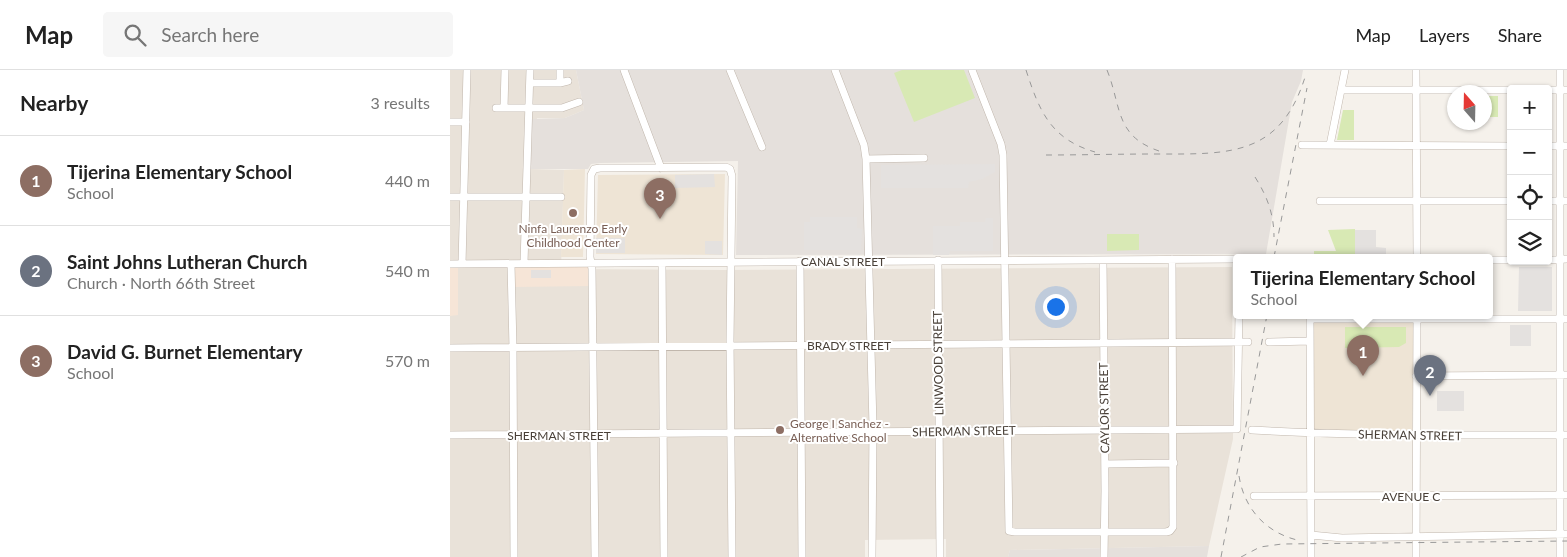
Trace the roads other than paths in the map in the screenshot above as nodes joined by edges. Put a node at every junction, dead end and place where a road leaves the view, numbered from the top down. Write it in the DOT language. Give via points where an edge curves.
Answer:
graph roads {
  1 [pos="467,70"];
  2 [pos="505,70"];
  3 [pos="530,70"];
  4 [pos="560,70"];
  5 [pos="624,70"];
  6 [pos="730,70"];
  7 [pos="835,70"];
  8 [pos="972,70"];
  9 [pos="1345,70"];
  10 [pos="1416,70"];
  11 [pos="1560,70"];
  12 [pos="530,84"];
  13 [pos="1341,90"];
  14 [pos="1416,90"];
  15 [pos="1507,90"];
  16 [pos="1564,90"];
  17 [pos="579,102"];
  18 [pos="528,108"];
  19 [pos="450,122"];
  20 [pos="466,122"];
  21 [pos="1417,145"];
  22 [pos="1302,146"];
  23 [pos="1330,146"];
  24 [pos="1507,146"];
  25 [pos="1564,146"];
  26 [pos="762,147"];
  27 [pos="924,158"];
  28 [pos="866,159"];
  29 [pos="661,168"];
  30 [pos="526,196"];
  31 [pos="450,197"];
  32 [pos="464,197"];
  33 [pos="561,197"];
  34 [pos="1507,201"];
  35 [pos="1320,202"];
  36 [pos="1417,202"];
  37 [pos="1564,202"];
  38 [pos="1417,254"];
  39 [pos="1233,258"];
  40 [pos="1004,259"];
  41 [pos="1172,259"];
  42 [pos="938,260"];
  43 [pos="1103,260"];
  44 [pos="1493,260"];
  45 [pos="1507,260"];
  46 [pos="1564,260"];
  47 [pos="800,261"];
  48 [pos="868,261"];
  49 [pos="731,262"];
  50 [pos="591,263"];
  51 [pos="662,263"];
  52 [pos="450,264"];
  53 [pos="462,264"];
  54 [pos="511,264"];
  55 [pos="524,264"];
  56 [pos="1493,318"];
  57 [pos="1564,318"];
  58 [pos="1239,319"];
  59 [pos="1310,319"];
  60 [pos="1417,319"];
  61 [pos="1310,341"];
  62 [pos="1240,342"];
  63 [pos="1248,342"];
  64 [pos="1269,342"];
  65 [pos="1103,343"];
  66 [pos="1172,343"];
  67 [pos="939,344"];
  68 [pos="1006,344"];
  69 [pos="871,345"];
  70 [pos="730,346"];
  71 [pos="801,346"];
  72 [pos="593,347"];
  73 [pos="662,347"];
  74 [pos="450,348"];
  75 [pos="513,348"];
  76 [pos="1563,375"];
  77 [pos="1416,376"];
  78 [pos="1104,430"];
  79 [pos="1173,430"];
  80 [pos="1252,430"];
  81 [pos="1007,431"];
  82 [pos="873,432"];
  83 [pos="939,432"];
  84 [pos="664,434"];
  85 [pos="731,434"];
  86 [pos="801,434"];
  87 [pos="1310,434"];
  88 [pos="450,435"];
  89 [pos="513,435"];
  90 [pos="594,435"];
  91 [pos="1417,435"];
  92 [pos="1564,435"];
  93 [pos="1174,463"];
  94 [pos="1105,464"];
  95 [pos="1564,495"];
  96 [pos="1254,496"];
  97 [pos="1311,496"];
  98 [pos="1417,496"];
  99 [pos="1103,532"];
  100 [pos="1564,534"];
  101 [pos="1311,535"];
  102 [pos="1416,536"];
  103 [pos="514,557"];
  104 [pos="594,557"];
  105 [pos="664,557"];
  106 [pos="732,557"];
  107 [pos="802,557"];
  108 [pos="872,557"];
  109 [pos="940,557"];
  110 [pos="1104,557"];
  111 [pos="1311,557"];
  112 [pos="1416,557"];
  113 [pos="1560,557"];
  1 -- 20 [label="street"];
  2 -- 18 [label="street" via="500,108"];
  3 -- 12 [label="street"];
  4 -- 12 [label="street" via="564,82"];
  5 -- 29 [label="street"];
  6 -- 26 [label="street"];
  7 -- 28 [label="street" via="864,144"];
  8 -- 40 [label="street" via="1001,144"];
  9 -- 13 [label="street"];
  10 -- 14 [label="street"];
  11 -- 16 [label="street"];
  12 -- 18 [label="street"];
  13 -- 14 [label="street"];
  13 -- 23 [label="street"];
  14 -- 15 [label="street"];
  14 -- 21 [label="street"];
  16 -- 25 [label="street"];
  17 -- 18 [label="street" via="562,108"];
  18 -- 30 [label="street"];
  19 -- 20 [label="street"];
  20 -- 32 [label="street"];
  21 -- 23 [label="street"];
  21 -- 24 [label="street"];
  21 -- 36 [label="street"];
  22 -- 23 [label="street"];
  25 -- 37 [label="street"];
  27 -- 28 [label="street"];
  28 -- 48 [label="street"];
  29 -- 49 [label="street" via="730,169"];
  29 -- 50 [label="street" via="594,169"];
  30 -- 32 [label="street"];
  30 -- 33 [label="street"];
  30 -- 55 [label="street"];
  31 -- 32 [label="street"];
  32 -- 53 [label="street"];
  34 -- 36 [label="street"];
  35 -- 36 [label="street"];
  36 -- 38 [label="street"];
  37 -- 46 [label="street"];
  39 -- 41 [label="street, CANAL STREET"];
  40 -- 42 [label="street, CANAL STREET"];
  40 -- 43 [label="street, CANAL STREET"];
  40 -- 68 [label="street"];
  41 -- 43 [label="street, CANAL STREET"];
  41 -- 66 [label="street"];
  42 -- 48 [label="street, CANAL STREET"];
  42 -- 67 [label="street, LINWOOD STREET"];
  43 -- 65 [label="street, CAYLOR STREET"];
  44 -- 45 [label="street"];
  46 -- 57 [label="street"];
  47 -- 48 [label="street, CANAL STREET"];
  47 -- 49 [label="street, CANAL STREET"];
  47 -- 71 [label="street"];
  48 -- 69 [label="street"];
  49 -- 51 [label="street, CANAL STREET"];
  49 -- 70 [label="street"];
  50 -- 51 [label="street, CANAL STREET"];
  50 -- 55 [label="street, CANAL STREET"];
  50 -- 72 [label="street"];
  51 -- 73 [label="street"];
  52 -- 53 [label="street, CANAL STREET"];
  53 -- 54 [label="street, CANAL STREET"];
  54 -- 55 [label="street, CANAL STREET"];
  54 -- 75 [label="street"];
  56 -- 57 [label="street"];
  57 -- 76 [label="street"];
  58 -- 62 [label="street"];
  59 -- 61 [label="street"];
  60 -- 77 [label="street"];
  61 -- 64 [label="street"];
  61 -- 87 [label="street"];
  62 -- 63 [label="street, BRADY STREET"];
  62 -- 66 [label="street, BRADY STREET"];
  62 -- 79 [label="street, SHERMAN STREET" via="1237,429"];
  65 -- 66 [label="street, BRADY STREET"];
  65 -- 68 [label="street, BRADY STREET"];
  65 -- 78 [label="street, CAYLOR STREET"];
  66 -- 79 [label="street"];
  67 -- 68 [label="street, BRADY STREET"];
  67 -- 69 [label="street, BRADY STREET"];
  67 -- 83 [label="street, LINWOOD STREET"];
  68 -- 81 [label="street"];
  69 -- 71 [label="street, BRADY STREET"];
  69 -- 82 [label="street"];
  70 -- 71 [label="street, BRADY STREET"];
  70 -- 73 [label="street, BRADY STREET"];
  70 -- 85 [label="street"];
  71 -- 86 [label="street"];
  72 -- 73 [label="street, BRADY STREET"];
  72 -- 75 [label="street, BRADY STREET"];
  72 -- 90 [label="street"];
  73 -- 84 [label="street"];
  74 -- 75 [label="street, BRADY STREET"];
  75 -- 89 [label="street"];
  76 -- 77 [label="street"];
  76 -- 92 [label="street"];
  77 -- 91 [label="street"];
  78 -- 79 [label="street, SHERMAN STREET"];
  78 -- 81 [label="street, SHERMAN STREET"];
  78 -- 94 [label="street, CAYLOR STREET"];
  79 -- 93 [label="street"];
  80 -- 87 [label="street, SHERMAN STREET"];
  81 -- 83 [label="street, SHERMAN STREET"];
  81 -- 99 [label="street" via="1009,531"];
  82 -- 83 [label="street, SHERMAN STREET"];
  82 -- 86 [label="street, SHERMAN STREET"];
  82 -- 108 [label="street"];
  83 -- 109 [label="street, LINWOOD STREET"];
  84 -- 85 [label="street, SHERMAN STREET"];
  84 -- 90 [label="street, SHERMAN STREET"];
  84 -- 105 [label="street"];
  85 -- 86 [label="street, SHERMAN STREET"];
  85 -- 106 [label="street"];
  86 -- 107 [label="street"];
  87 -- 91 [label="street, SHERMAN STREET"];
  87 -- 97 [label="street"];
  88 -- 89 [label="street, SHERMAN STREET"];
  89 -- 90 [label="street, SHERMAN STREET"];
  89 -- 103 [label="street"];
  90 -- 104 [label="street"];
  91 -- 92 [label="street, SHERMAN STREET"];
  91 -- 98 [label="street"];
  92 -- 95 [label="street"];
  93 -- 94 [label="street"];
  93 -- 99 [label="street" via="1174,522 1170,531"];
  94 -- 99 [label="street, CAYLOR STREET"];
  95 -- 98 [label="street, AVENUE C"];
  95 -- 100 [label="street"];
  96 -- 97 [label="street, AVENUE C"];
  97 -- 98 [label="street, AVENUE C"];
  97 -- 101 [label="street"];
  98 -- 102 [label="street"];
  99 -- 110 [label="street, CAYLOR STREET"];
  100 -- 102 [label="street"];
  100 -- 113 [label="street"];
  101 -- 102 [label="street" via="1342,538"];
  101 -- 111 [label="street"];
  102 -- 112 [label="street"];
}
